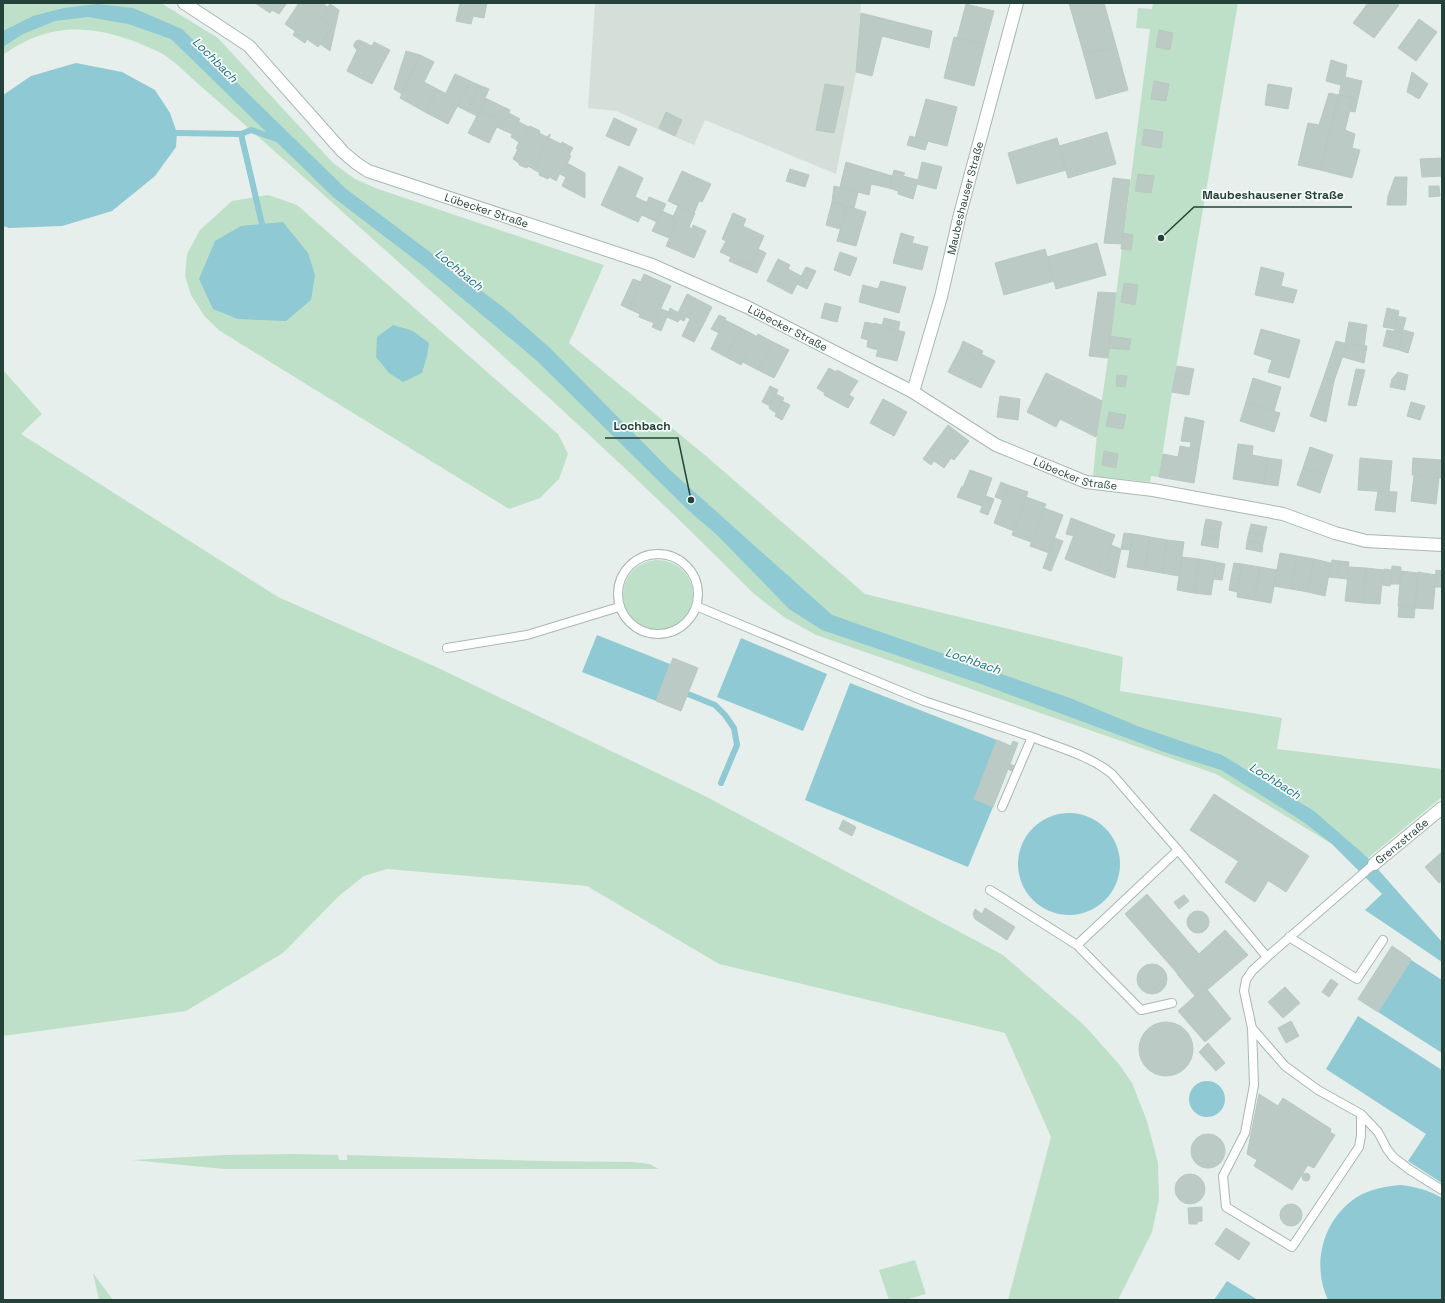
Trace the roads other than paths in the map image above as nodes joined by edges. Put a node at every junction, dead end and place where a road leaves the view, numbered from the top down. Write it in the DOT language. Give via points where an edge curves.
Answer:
graph roads {
  1 [pos="184,3"];
  2 [pos="1017,3"];
  3 [pos="913,392"];
  4 [pos="1442,546"];
  5 [pos="696,606"];
  6 [pos="619,607"];
  7 [pos="447,648"];
  8 [pos="1032,737"];
  9 [pos="1002,807"];
  10 [pos="1442,808"];
  11 [pos="1178,850"];
  12 [pos="1374,864"];
  13 [pos="990,890"];
  14 [pos="1289,937"];
  15 [pos="1383,940"];
  16 [pos="1077,945"];
  17 [pos="1267,957"];
  18 [pos="1172,1003"];
  19 [pos="1252,1028"];
  20 [pos="1361,1114"];
  21 [pos="1442,1190"];
  1 -- 3 [label="street, Lübecker Straße" via="249,46 343,152 368,171 652,266 747,307"];
  2 -- 3 [label="street, Maubeshauser Straße" via="960,214 941,297"];
  3 -- 4 [label="street, Lübecker Straße" via="1009,452 1086,482 1153,490 1283,514 1366,541"];
  5 -- 6 [label="lane" via="691,618 682,627 671,633 658,635 634,627 625,619"];
  5 -- 6 [label="lane" via="696,581 690,570 670,555 657,554 633,562 624,571 617,595"];
  5 -- 8 [label="lane" via="924,701"];
  6 -- 7 [label="lane" via="527,635"];
  8 -- 9 [label="lane"];
  8 -- 11 [label="lane" via="1101,765 1112,774"];
  10 -- 12 [label="street, Grenzstraße"];
  11 -- 16 [label="lane"];
  11 -- 17 [label="lane"];
  12 -- 14 [label="lane, Grenzstraße"];
  13 -- 16 [label="lane"];
  14 -- 15 [label="lane" via="1357,979"];
  14 -- 17 [label="lane, Grenzstraße"];
  16 -- 18 [label="lane" via="1141,1010"];
  17 -- 19 [label="lane, Grenzstraße" via="1246,980 1244,991"];
  19 -- 20 [label="lane" via="1285,1066 1318,1090"];
  19 -- 20 [label="lane, Grenzstraße" via="1254,1085 1245,1133 1222,1176 1226,1207 1292,1247 1359,1147"];
  20 -- 21 [label="lane" via="1378,1132 1393,1157"];
}
